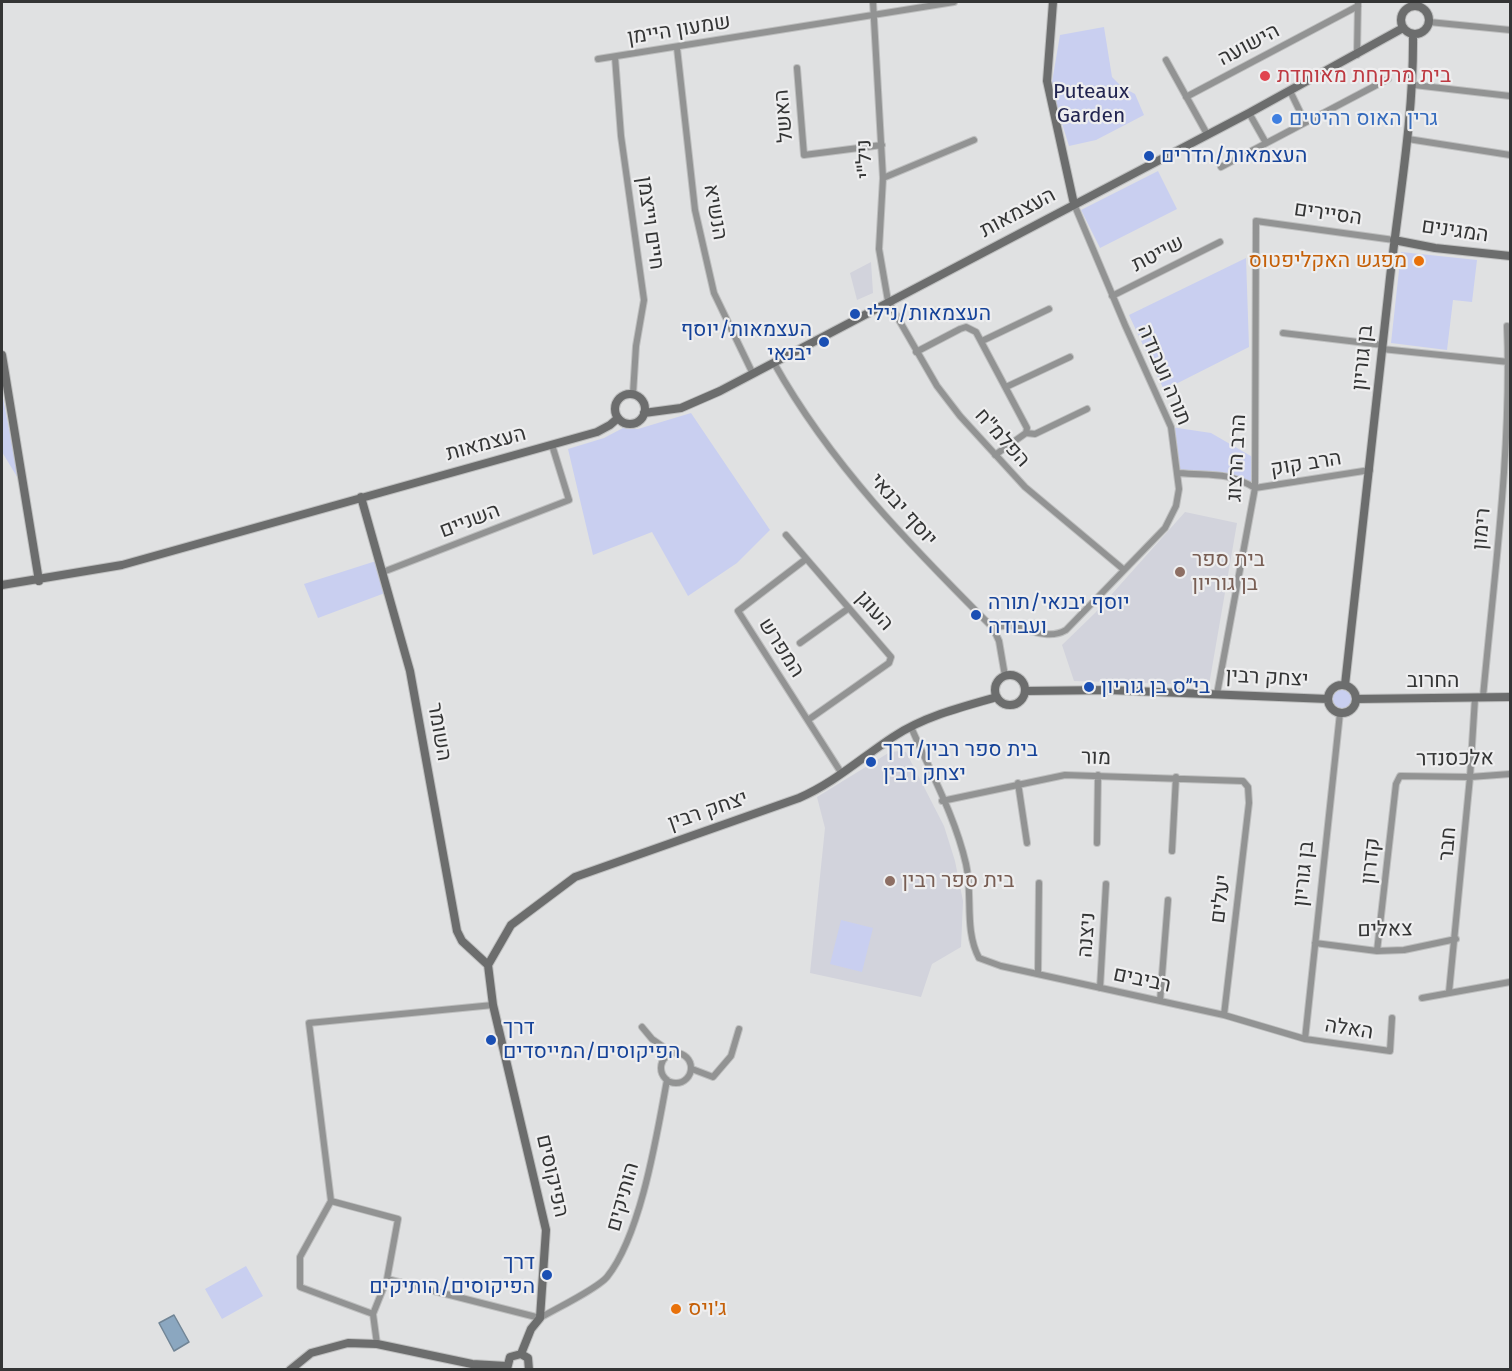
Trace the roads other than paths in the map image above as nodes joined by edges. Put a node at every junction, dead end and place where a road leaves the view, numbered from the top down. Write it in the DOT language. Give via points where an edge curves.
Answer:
graph roads {
  1 [pos="873,2"];
  2 [pos="954,2"];
  3 [pos="1053,2"];
  4 [pos="1358,4"];
  5 [pos="1418,4"];
  6 [pos="872,15"];
  7 [pos="1429,22"];
  8 [pos="1403,28"];
  9 [pos="1510,30"];
  10 [pos="1413,34"];
  11 [pos="677,48"];
  12 [pos="1357,56"];
  13 [pos="615,57"];
  14 [pos="598,59"];
  15 [pos="1166,60"];
  16 [pos="797,68"];
  17 [pos="1389,79"];
  18 [pos="1414,85"];
  19 [pos="1290,91"];
  20 [pos="1186,96"];
  21 [pos="1510,96"];
  22 [pos="1249,113"];
  23 [pos="1305,122"];
  24 [pos="1207,134"];
  25 [pos="974,140"];
  26 [pos="1408,140"];
  27 [pos="1266,142"];
  28 [pos="882,144"];
  29 [pos="1510,155"];
  30 [pos="1221,167"];
  31 [pos="883,178"];
  32 [pos="1074,204"];
  33 [pos="1256,221"];
  34 [pos="1394,240"];
  35 [pos="1220,242"];
  36 [pos="1510,256"];
  37 [pos="1112,296"];
  38 [pos="888,301"];
  39 [pos="1049,309"];
  40 [pos="1507,326"];
  41 [pos="1283,333"];
  42 [pos="982,341"];
  43 [pos="1383,347"];
  44 [pos="916,352"];
  45 [pos="2,355"];
  46 [pos="1070,357"];
  47 [pos="1509,362"];
  48 [pos="774,363"];
  49 [pos="753,374"];
  50 [pos="1006,387"];
  51 [pos="633,394"];
  52 [pos="1087,409"];
  53 [pos="644,413"];
  54 [pos="618,418"];
  55 [pos="1026,433"];
  56 [pos="552,445"];
  57 [pos="995,455"];
  58 [pos="1370,470"];
  59 [pos="1179,473"];
  60 [pos="1254,488"];
  61 [pos="361,497"];
  62 [pos="786,535"];
  63 [pos="806,559"];
  64 [pos="1124,569"];
  65 [pos="383,572"];
  66 [pos="39,581"];
  67 [pos="2,585"];
  68 [pos="849,608"];
  69 [pos="993,628"];
  70 [pos="800,644"];
  71 [pos="1005,676"];
  72 [pos="1345,685"];
  73 [pos="1025,691"];
  74 [pos="1217,694"];
  75 [pos="997,697"];
  76 [pos="1510,697"];
  77 [pos="1479,698"];
  78 [pos="1328,699"];
  79 [pos="1356,699"];
  80 [pos="1340,713"];
  81 [pos="808,720"];
  82 [pos="911,727"];
  83 [pos="842,774"];
  84 [pos="1510,774"];
  85 [pos="1098,775"];
  86 [pos="1400,776"];
  87 [pos="1176,777"];
  88 [pos="1470,777"];
  89 [pos="1018,783"];
  90 [pos="1248,787"];
  91 [pos="942,801"];
  92 [pos="1027,843"];
  93 [pos="1097,843"];
  94 [pos="1172,851"];
  95 [pos="1039,883"];
  96 [pos="1106,884"];
  97 [pos="1168,900"];
  98 [pos="1456,939"];
  99 [pos="1315,943"];
  100 [pos="1377,951"];
  101 [pos="488,965"];
  102 [pos="1038,974"];
  103 [pos="1510,982"];
  104 [pos="1100,988"];
  105 [pos="1449,993"];
  106 [pos="1422,998"];
  107 [pos="1160,1001"];
  108 [pos="493,1005"];
  109 [pos="1224,1015"];
  110 [pos="1392,1018"];
  111 [pos="642,1027"];
  112 [pos="739,1029"];
  113 [pos="1305,1039"];
  114 [pos="672,1053"];
  115 [pos="692,1069"];
  116 [pos="667,1080"];
  117 [pos="331,1201"];
  118 [pos="387,1279"];
  119 [pos="373,1314"];
  120 [pos="540,1318"];
  121 [pos="376,1344"];
  122 [pos="521,1354"];
  123 [pos="507,1368"];
  124 [pos="290,1370"];
  125 [pos="529,1370"];
  1 -- 6 [label="street, ניל\"י"];
  2 -- 6 [label="street, שמעון היימן"];
  3 -- 32 [label="street" via="1047,81"];
  4 -- 12 [label="street"];
  4 -- 20 [label="street, הישועה"];
  5 -- 7 [label="street" via="1428,14"];
  5 -- 8 [label="street" via="1404,10 1400,19"];
  6 -- 11 [label="street, שמעון היימן"];
  6 -- 28 [label="street, ניל\"י"];
  7 -- 9 [label="street"];
  7 -- 10 [label="street" via="1424,31"];
  8 -- 10 [label="street"];
  8 -- 12 [label="street, העצמאות"];
  10 -- 18 [label="street, בן גוריון"];
  11 -- 13 [label="street, שמעון היימן"];
  11 -- 49 [label="street, הנשיא" via="695,210 714,293"];
  12 -- 19 [label="street, העצמאות"];
  13 -- 14 [label="street, שמעון היימן"];
  13 -- 51 [label="street, חיים וייצמן" via="621,136 644,300"];
  15 -- 20 [label="street"];
  16 -- 28 [label="street, האשל" via="804,155"];
  17 -- 23 [label="street"];
  18 -- 21 [label="street"];
  18 -- 26 [label="street, בן גוריון"];
  19 -- 22 [label="street, העצמאות"];
  19 -- 23 [label="street"];
  20 -- 24 [label="street"];
  22 -- 24 [label="street, העצמאות"];
  22 -- 27 [label="street"];
  23 -- 27 [label="street"];
  24 -- 32 [label="street, העצמאות"];
  25 -- 31 [label="street"];
  26 -- 29 [label="street"];
  26 -- 34 [label="street, בן גוריון"];
  27 -- 30 [label="street"];
  28 -- 31 [label="street, ניל\"י"];
  31 -- 38 [label="street, ניל\"י" via="879,249"];
  32 -- 37 [label="street, תורה ועבודה"];
  32 -- 38 [label="street, העצמאות"];
  33 -- 34 [label="street, הסיירים"];
  33 -- 60 [label="street, הרב הרצוג"];
  34 -- 36 [label="street, המגינים" via="1435,249"];
  34 -- 43 [label="street, בן גוריון"];
  35 -- 37 [label="street, שייטת"];
  37 -- 59 [label="street, תורה ועבודה" via="1171,427"];
  38 -- 44 [label="street, הפלמ\"ח"];
  38 -- 48 [label="street, העצמאות"];
  39 -- 42 [label="street"];
  40 -- 47 [label="street, רימון"];
  41 -- 43 [label="street"];
  42 -- 44 [label="street" via="972,328 966,327"];
  42 -- 50 [label="street"];
  43 -- 47 [label="street"];
  43 -- 58 [label="street, בן גוריון"];
  44 -- 57 [label="street, הפלמ\"ח" via="937,386"];
  45 -- 66 [label="street"];
  46 -- 50 [label="street"];
  47 -- 77 [label="street, רימון" via="1498,530"];
  48 -- 49 [label="street, העצמאות"];
  48 -- 69 [label="street, יוסף יבנאי" via="800,409 872,502"];
  49 -- 53 [label="street, העצמאות" via="690,405"];
  50 -- 55 [label="street"];
  51 -- 53 [label="street" via="642,399"];
  51 -- 54 [label="street" via="617,400"];
  52 -- 55 [label="street" via="1035,434"];
  53 -- 54 [label="street" via="639,421 630,424"];
  54 -- 56 [label="street, העצמאות" via="604,429"];
  55 -- 57 [label="street"];
  56 -- 61 [label="street, העצמאות"];
  56 -- 65 [label="street, השניים" via="569,500"];
  57 -- 64 [label="street, הפלמ\"ח" via="1056,514"];
  58 -- 60 [label="street, הרב קוק"];
  58 -- 72 [label="street, בן גוריון"];
  59 -- 60 [label="street, הרב קוק" via="1225,474"];
  59 -- 64 [label="street, תורה ועבודה" via="1172,518"];
  60 -- 74 [label="street, הרב הרצוג"];
  61 -- 65 [label="street, השומר"];
  61 -- 66 [label="street, העצמאות" via="122,565"];
  62 -- 63 [label="street, העוגן"];
  63 -- 68 [label="street, העוגן"];
  63 -- 81 [label="street, המפרש" via="738,611"];
  64 -- 69 [label="street, תורה ועבודה" via="1059,634 1008,625"];
  65 -- 101 [label="street, השומר" via="410,671 457,931 462,941"];
  66 -- 67 [label="street, העצמאות"];
  68 -- 70 [label="street"];
  68 -- 81 [label="street, העוגן" via="891,657 889,663"];
  69 -- 71 [label="street, יוסף יבנאי"];
  71 -- 73 [label="street" via="1019,678"];
  71 -- 75 [label="street" via="996,685"];
  72 -- 78 [label="street" via="1335,687"];
  72 -- 79 [label="street"];
  73 -- 74 [label="street, יצחק רבין"];
  73 -- 75 [label="street" via="1016,704 1005,704"];
  74 -- 78 [label="street, יצחק רבין"];
  75 -- 82 [label="street, יצחק רבין"];
  76 -- 77 [label="street, החרוב"];
  77 -- 79 [label="street, החרוב"];
  77 -- 88 [label="street, חבר"];
  78 -- 80 [label="street" via="1331,708"];
  79 -- 80 [label="street" via="1353,708"];
  80 -- 99 [label="street, בן גוריון"];
  81 -- 83 [label="street, המפרש"];
  82 -- 83 [label="street, יצחק רבין"];
  82 -- 91 [label="street"];
  83 -- 101 [label="street, יצחק רבין" via="799,798 575,877 511,925"];
  84 -- 88 [label="street, אלכסנדר"];
  85 -- 87 [label="street, מור"];
  85 -- 89 [label="street, מור" via="1065,775"];
  85 -- 93 [label="street"];
  86 -- 88 [label="street, אלכסנדר"];
  86 -- 100 [label="street, קדרון"];
  87 -- 90 [label="street, מור" via="1234,779"];
  87 -- 94 [label="street"];
  88 -- 98 [label="street, חבר"];
  89 -- 91 [label="street, מור"];
  89 -- 92 [label="street"];
  90 -- 109 [label="street, יעלים"];
  91 -- 102 [label="street, רביבים" via="967,866 975,951 986,962"];
  95 -- 102 [label="street"];
  96 -- 104 [label="street, ניצנה"];
  97 -- 107 [label="street"];
  98 -- 100 [label="street, צאלים" via="1404,950"];
  98 -- 105 [label="street, חבר"];
  99 -- 100 [label="street, צאלים"];
  99 -- 113 [label="street, בן גוריון"];
  101 -- 108 [label="street"];
  102 -- 104 [label="street, רביבים"];
  103 -- 105 [label="street"];
  104 -- 107 [label="street, רביבים"];
  105 -- 106 [label="street"];
  107 -- 109 [label="street, רביבים"];
  108 -- 117 [label="street" via="309,1023"];
  108 -- 120 [label="street, הפיקוסים" via="546,1230"];
  109 -- 113 [label="street, רביבים"];
  110 -- 113 [label="street, האלה" via="1390,1051"];
  111 -- 114 [label="street"];
  112 -- 115 [label="street" via="731,1056 713,1077"];
  114 -- 115 [label="street" via="686,1056"];
  114 -- 116 [label="street" via="661,1067"];
  115 -- 116 [label="street" via="684,1081"];
  116 -- 120 [label="street, הותיקים" via="656,1140 629,1240 606,1278"];
  117 -- 118 [label="street" via="398,1219"];
  117 -- 119 [label="street" via="300,1257 300,1287"];
  118 -- 119 [label="street"];
  118 -- 120 [label="street"];
  119 -- 121 [label="street"];
  120 -- 122 [label="street, הפיקוסים"];
  121 -- 123 [label="street"];
  121 -- 124 [label="street" via="348,1343 311,1353"];
  122 -- 123 [label="street" via="510,1357"];
  122 -- 125 [label="street" via="528,1358"];
}
